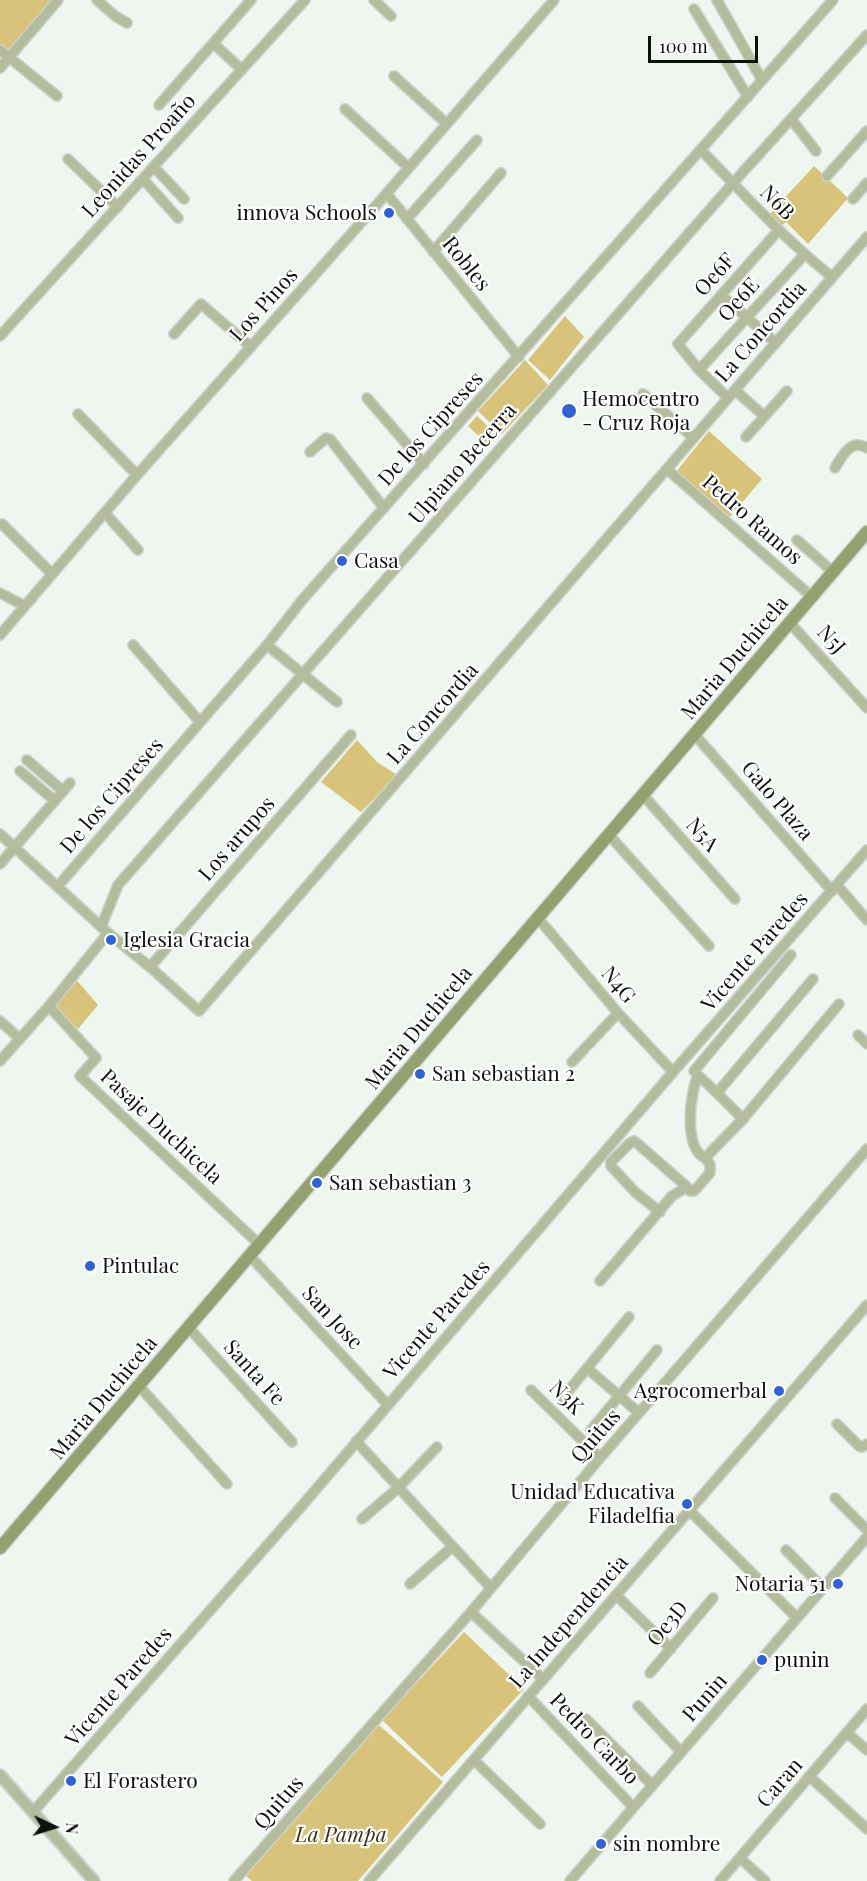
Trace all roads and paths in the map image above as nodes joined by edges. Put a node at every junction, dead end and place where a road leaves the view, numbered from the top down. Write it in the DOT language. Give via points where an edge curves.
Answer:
graph roads {
  1 [pos="58,0"];
  2 [pos="97,0"];
  3 [pos="251,0"];
  4 [pos="305,0"];
  5 [pos="374,0"];
  6 [pos="554,0"];
  7 [pos="717,0"];
  8 [pos="833,0"];
  9 [pos="694,9"];
  10 [pos="391,16"];
  11 [pos="127,23"];
  12 [pos="867,35"];
  13 [pos="213,43"];
  14 [pos="0,50"];
  15 [pos="9,58"];
  16 [pos="0,68"];
  17 [pos="242,70"];
  18 [pos="394,76"];
  19 [pos="762,80"];
  20 [pos="57,96"];
  21 [pos="748,97"];
  22 [pos="159,105"];
  23 [pos="345,109"];
  24 [pos="791,119"];
  25 [pos="447,124"];
  26 [pos="867,131"];
  27 [pos="477,140"];
  28 [pos="863,142"];
  29 [pos="701,150"];
  30 [pos="816,151"];
  31 [pos="68,159"];
  32 [pos="154,167"];
  33 [pos="409,168"];
  34 [pos="501,173"];
  35 [pos="827,176"];
  36 [pos="143,179"];
  37 [pos="733,183"];
  38 [pos="867,183"];
  39 [pos="387,194"];
  40 [pos="184,199"];
  41 [pos="853,199"];
  42 [pos="118,207"];
  43 [pos="178,218"];
  44 [pos="407,219"];
  45 [pos="778,231"];
  46 [pos="867,237"];
  47 [pos="433,252"];
  48 [pos="804,255"];
  49 [pos="832,277"];
  50 [pos="721,295"];
  51 [pos="748,317"];
  52 [pos="174,334"];
  53 [pos="0,336"];
  54 [pos="776,343"];
  55 [pos="251,347"];
  56 [pos="519,357"];
  57 [pos="699,370"];
  58 [pos="787,391"];
  59 [pos="643,394"];
  60 [pos="731,394"];
  61 [pos="367,398"];
  62 [pos="78,414"];
  63 [pos="764,416"];
  64 [pos="746,437"];
  65 [pos="694,438"];
  66 [pos="867,448"];
  67 [pos="310,452"];
  68 [pos="424,464"];
  69 [pos="835,468"];
  70 [pos="668,470"];
  71 [pos="137,475"];
  72 [pos="384,508"];
  73 [pos="105,513"];
  74 [pos="2,524"];
  75 [pos="866,536"];
  76 [pos="797,540"];
  77 [pos="138,550"];
  78 [pos="833,572"];
  79 [pos="52,574"];
  80 [pos="0,593"];
  81 [pos="812,597"];
  82 [pos="25,606"];
  83 [pos="790,623"];
  84 [pos="0,635"];
  85 [pos="133,645"];
  86 [pos="267,645"];
  87 [pos="302,675"];
  88 [pos="337,702"];
  89 [pos="867,708"];
  90 [pos="200,722"];
  91 [pos="351,735"];
  92 [pos="695,735"];
  93 [pos="27,760"];
  94 [pos="20,771"];
  95 [pos="70,783"];
  96 [pos="63,791"];
  97 [pos="643,795"];
  98 [pos="55,801"];
  99 [pos="0,834"];
  100 [pos="609,835"];
  101 [pos="15,847"];
  102 [pos="867,850"];
  103 [pos="0,864"];
  104 [pos="58,886"];
  105 [pos="835,888"];
  106 [pos="735,899"];
  107 [pos="538,918"];
  108 [pos="867,920"];
  109 [pos="100,927"];
  110 [pos="108,933"];
  111 [pos="709,946"];
  112 [pos="791,955"];
  113 [pos="150,967"];
  114 [pos="813,979"];
  115 [pos="839,1004"];
  116 [pos="49,1006"];
  117 [pos="618,1013"];
  118 [pos="0,1021"];
  119 [pos="858,1035"];
  120 [pos="20,1039"];
  121 [pos="867,1044"];
  122 [pos="2,1055"];
  123 [pos="683,1061"];
  124 [pos="572,1062"];
  125 [pos="673,1072"];
  126 [pos="696,1073"];
  127 [pos="717,1093"];
  128 [pos="743,1119"];
  129 [pos="867,1149"];
  130 [pos="705,1158"];
  131 [pos="687,1187"];
  132 [pos="660,1212"];
  133 [pos="260,1245"];
  134 [pos="250,1256"];
  135 [pos="600,1281"];
  136 [pos="867,1305"];
  137 [pos="629,1317"];
  138 [pos="189,1328"];
  139 [pos="657,1350"];
  140 [pos="587,1368"];
  141 [pos="140,1386"];
  142 [pos="531,1390"];
  143 [pos="620,1396"];
  144 [pos="561,1400"];
  145 [pos="388,1405"];
  146 [pos="639,1413"];
  147 [pos="837,1424"];
  148 [pos="591,1430"];
  149 [pos="356,1441"];
  150 [pos="292,1442"];
  151 [pos="867,1444"];
  152 [pos="436,1447"];
  153 [pos="600,1458"];
  154 [pos="227,1484"];
  155 [pos="398,1488"];
  156 [pos="835,1498"];
  157 [pos="690,1511"];
  158 [pos="362,1519"];
  159 [pos="867,1530"];
  160 [pos="867,1537"];
  161 [pos="452,1546"];
  162 [pos="0,1548"];
  163 [pos="786,1550"];
  164 [pos="410,1584"];
  165 [pos="490,1587"];
  166 [pos="823,1588"];
  167 [pos="616,1595"];
  168 [pos="713,1598"];
  169 [pos="471,1612"];
  170 [pos="797,1618"];
  171 [pos="671,1649"];
  172 [pos="650,1673"];
  173 [pos="543,1679"];
  174 [pos="528,1696"];
  175 [pos="638,1706"];
  176 [pos="867,1709"];
  177 [pos="586,1719"];
  178 [pos="847,1733"];
  179 [pos="867,1750"];
  180 [pos="681,1752"];
  181 [pos="474,1760"];
  182 [pos="0,1775"];
  183 [pos="809,1776"];
  184 [pos="652,1785"];
  185 [pos="633,1807"];
  186 [pos="33,1812"];
  187 [pos="540,1824"];
  188 [pos="867,1829"];
  189 [pos="740,1858"];
  190 [pos="94,1881"];
  191 [pos="234,1881"];
  192 [pos="369,1881"];
  193 [pos="570,1881"];
  194 [pos="720,1881"];
  195 [pos="765,1881"];
  1 -- 15 [label="street"];
  2 -- 11 [label="street"];
  3 -- 13 [label="street"];
  4 -- 17 [label="street, Leonidas Proaño"];
  5 -- 10 [label="street"];
  6 -- 25 [label="street, Los Pinos"];
  7 -- 19 [label="street"];
  8 -- 19 [label="street, De los Cipreses"];
  9 -- 21 [label="street"];
  12 -- 24 [label="street, Ulpiano Becerra"];
  13 -- 17 [label="street"];
  13 -- 22 [label="street"];
  14 -- 15 [label="street"];
  15 -- 16 [label="street"];
  15 -- 20 [label="street"];
  17 -- 32 [label="street, Leonidas Proaño"];
  18 -- 25 [label="street"];
  19 -- 21 [label="street, De los Cipreses"];
  21 -- 29 [label="street, De los Cipreses"];
  23 -- 33 [label="street"];
  24 -- 30 [label="street"];
  24 -- 37 [label="street, Ulpiano Becerra"];
  25 -- 33 [label="street, Los Pinos"];
  26 -- 28 [label="street"];
  27 -- 44 [label="street"];
  28 -- 35 [label="street"];
  29 -- 37 [label="street, N6B"];
  29 -- 56 [label="street, De los Cipreses"];
  31 -- 42 [label="street"];
  32 -- 36 [label="street, Leonidas Proaño"];
  32 -- 40 [label="street"];
  33 -- 39 [label="street, Los Pinos"];
  34 -- 47 [label="street"];
  36 -- 42 [label="street, Leonidas Proaño"];
  36 -- 43 [label="street"];
  37 -- 45 [label="street, N6B"];
  37 -- 87 [label="street, Ulpiano Becerra"];
  38 -- 41 [label="street"];
  39 -- 44 [label="street, Robles"];
  39 -- 55 [label="street, Los Pinos"];
  42 -- 53 [label="street, Leonidas Proaño"];
  44 -- 47 [label="street, Robles"];
  45 -- 48 [label="street, N6B"];
  45 -- 50 [label="street, Oe6F"];
  46 -- 49 [label="street, La Concordia"];
  47 -- 56 [label="street, Robles"];
  48 -- 49 [label="street, N6B"];
  48 -- 51 [label="street, Oe6E"];
  49 -- 54 [label="street, La Concordia"];
  50 -- 51 [label="street"];
  50 -- 57 [label="street, Oe6F" via="678,343"];
  51 -- 54 [label="street"];
  51 -- 57 [label="street, Oe6E"];
  52 -- 55 [label="street" via="201,304"];
  54 -- 60 [label="street, La Concordia"];
  55 -- 71 [label="street, Los Pinos"];
  56 -- 68 [label="street, De los Cipreses"];
  57 -- 60 [label="street"];
  58 -- 63 [label="street"];
  59 -- 65 [label="street"];
  60 -- 63 [label="street"];
  60 -- 65 [label="street, La Concordia"];
  61 -- 68 [label="street"];
  62 -- 71 [label="street"];
  63 -- 64 [label="street"];
  65 -- 70 [label="street, La Concordia"];
  66 -- 69 [label="street" via="854,445"];
  67 -- 72 [label="street" via="326,438 330,439"];
  68 -- 72 [label="street, De los Cipreses"];
  70 -- 81 [label="street, Pedro Ramos"];
  70 -- 113 [label="street, La Concordia" via="200,1011"];
  71 -- 73 [label="street, Los Pinos"];
  72 -- 86 [label="street, De los Cipreses"];
  73 -- 77 [label="street"];
  73 -- 79 [label="street, Los Pinos"];
  74 -- 79 [label="street"];
  75 -- 78 [label="main road, Maria Duchicela"];
  76 -- 78 [label="street"];
  78 -- 81 [label="main road, Maria Duchicela"];
  79 -- 82 [label="street, Los Pinos"];
  80 -- 82 [label="street"];
  81 -- 83 [label="main road, Maria Duchicela"];
  82 -- 84 [label="street, Los Pinos"];
  83 -- 89 [label="street, N5J"];
  83 -- 92 [label="main road, Maria Duchicela"];
  85 -- 90 [label="street"];
  86 -- 87 [label="street"];
  86 -- 90 [label="street, De los Cipreses"];
  87 -- 88 [label="street"];
  87 -- 109 [label="street, Ulpiano Becerra" via="118,885"];
  90 -- 104 [label="street, De los Cipreses"];
  91 -- 113 [label="street, Los arupos"];
  92 -- 97 [label="main road, Maria Duchicela"];
  92 -- 105 [label="street, Galo Plaza"];
  93 -- 96 [label="street"];
  94 -- 98 [label="street"];
  95 -- 96 [label="street"];
  96 -- 98 [label="street"];
  97 -- 100 [label="main road, Maria Duchicela"];
  97 -- 106 [label="street, N5A"];
  98 -- 101 [label="street"];
  99 -- 101 [label="street, La Concordia"];
  100 -- 107 [label="main road, Maria Duchicela"];
  100 -- 111 [label="street"];
  101 -- 103 [label="street"];
  101 -- 104 [label="street, La Concordia"];
  102 -- 105 [label="street, Vicente Paredes"];
  104 -- 109 [label="street, La Concordia"];
  105 -- 108 [label="street, Galo Plaza"];
  105 -- 123 [label="street, Vicente Paredes"];
  107 -- 117 [label="street, N4G"];
  107 -- 133 [label="main road, Maria Duchicela"];
  109 -- 110 [label="street, La Concordia"];
  110 -- 113 [label="street, La Concordia"];
  110 -- 116 [label="street"];
  112 -- 126 [label="street"];
  114 -- 127 [label="street"];
  115 -- 128 [label="street"];
  116 -- 120 [label="street"];
  116 -- 133 [label="street, Pasaje Duchicela" via="96,1058 80,1076"];
  117 -- 124 [label="street"];
  117 -- 125 [label="street, N4G"];
  118 -- 120 [label="street"];
  119 -- 121 [label="street"];
  120 -- 122 [label="street"];
  123 -- 125 [label="street, Vicente Paredes"];
  123 -- 126 [label="street"];
  125 -- 145 [label="street, Vicente Paredes"];
  126 -- 127 [label="street"];
  126 -- 130 [label="street" via="691,1133 694,1147"];
  127 -- 128 [label="street"];
  128 -- 130 [label="street"];
  129 -- 146 [label="street, Quitus"];
  130 -- 131 [label="street" via="710,1173 694,1191"];
  131 -- 132 [label="street" via="672,1196"];
  131 -- 132 [label="street" via="638,1144 630,1143 611,1166"];
  132 -- 135 [label="street"];
  133 -- 134 [label="main road, Maria Duchicela"];
  134 -- 138 [label="main road, Maria Duchicela"];
  134 -- 145 [label="street, San Jose"];
  136 -- 157 [label="street, La Independencia"];
  137 -- 140 [label="street"];
  138 -- 141 [label="main road, Maria Duchicela"];
  138 -- 150 [label="street, Santa Fe"];
  139 -- 143 [label="street"];
  140 -- 143 [label="street"];
  140 -- 144 [label="street"];
  141 -- 154 [label="street"];
  141 -- 162 [label="main road, Maria Duchicela"];
  142 -- 153 [label="street, N3K"];
  143 -- 146 [label="street"];
  143 -- 148 [label="street"];
  145 -- 149 [label="street, Vicente Paredes"];
  146 -- 153 [label="street, Quitus"];
  147 -- 151 [label="street" via="859,1446"];
  149 -- 155 [label="street"];
  149 -- 186 [label="street, Vicente Paredes"];
  152 -- 155 [label="street"];
  153 -- 165 [label="street, Quitus"];
  155 -- 158 [label="street"];
  155 -- 161 [label="street"];
  156 -- 159 [label="street"];
  157 -- 167 [label="street, La Independencia"];
  157 -- 170 [label="street"];
  160 -- 166 [label="street, Punin"];
  161 -- 164 [label="street"];
  161 -- 165 [label="street"];
  163 -- 166 [label="street"];
  165 -- 169 [label="street, Quitus"];
  166 -- 170 [label="street, Punin"];
  167 -- 171 [label="street"];
  167 -- 173 [label="street, La Independencia"];
  168 -- 171 [label="street, Oe3D"];
  169 -- 173 [label="street"];
  169 -- 191 [label="street, Quitus"];
  170 -- 180 [label="street, Punin"];
  171 -- 172 [label="street, Oe3D"];
  173 -- 174 [label="street, La Independencia"];
  174 -- 181 [label="street, La Independencia"];
  174 -- 185 [label="street, Pedro Carbo"];
  175 -- 180 [label="street"];
  176 -- 178 [label="street, Caran"];
  177 -- 184 [label="street"];
  178 -- 179 [label="street"];
  178 -- 183 [label="street, Caran"];
  180 -- 184 [label="street, Punin"];
  181 -- 187 [label="street"];
  181 -- 192 [label="street, La Independencia"];
  182 -- 186 [label="street"];
  183 -- 188 [label="street"];
  183 -- 189 [label="street, Caran"];
  184 -- 185 [label="street, Punin"];
  185 -- 193 [label="street, Punin"];
  186 -- 190 [label="street"];
  189 -- 194 [label="street, Caran"];
  189 -- 195 [label="street"];
}
